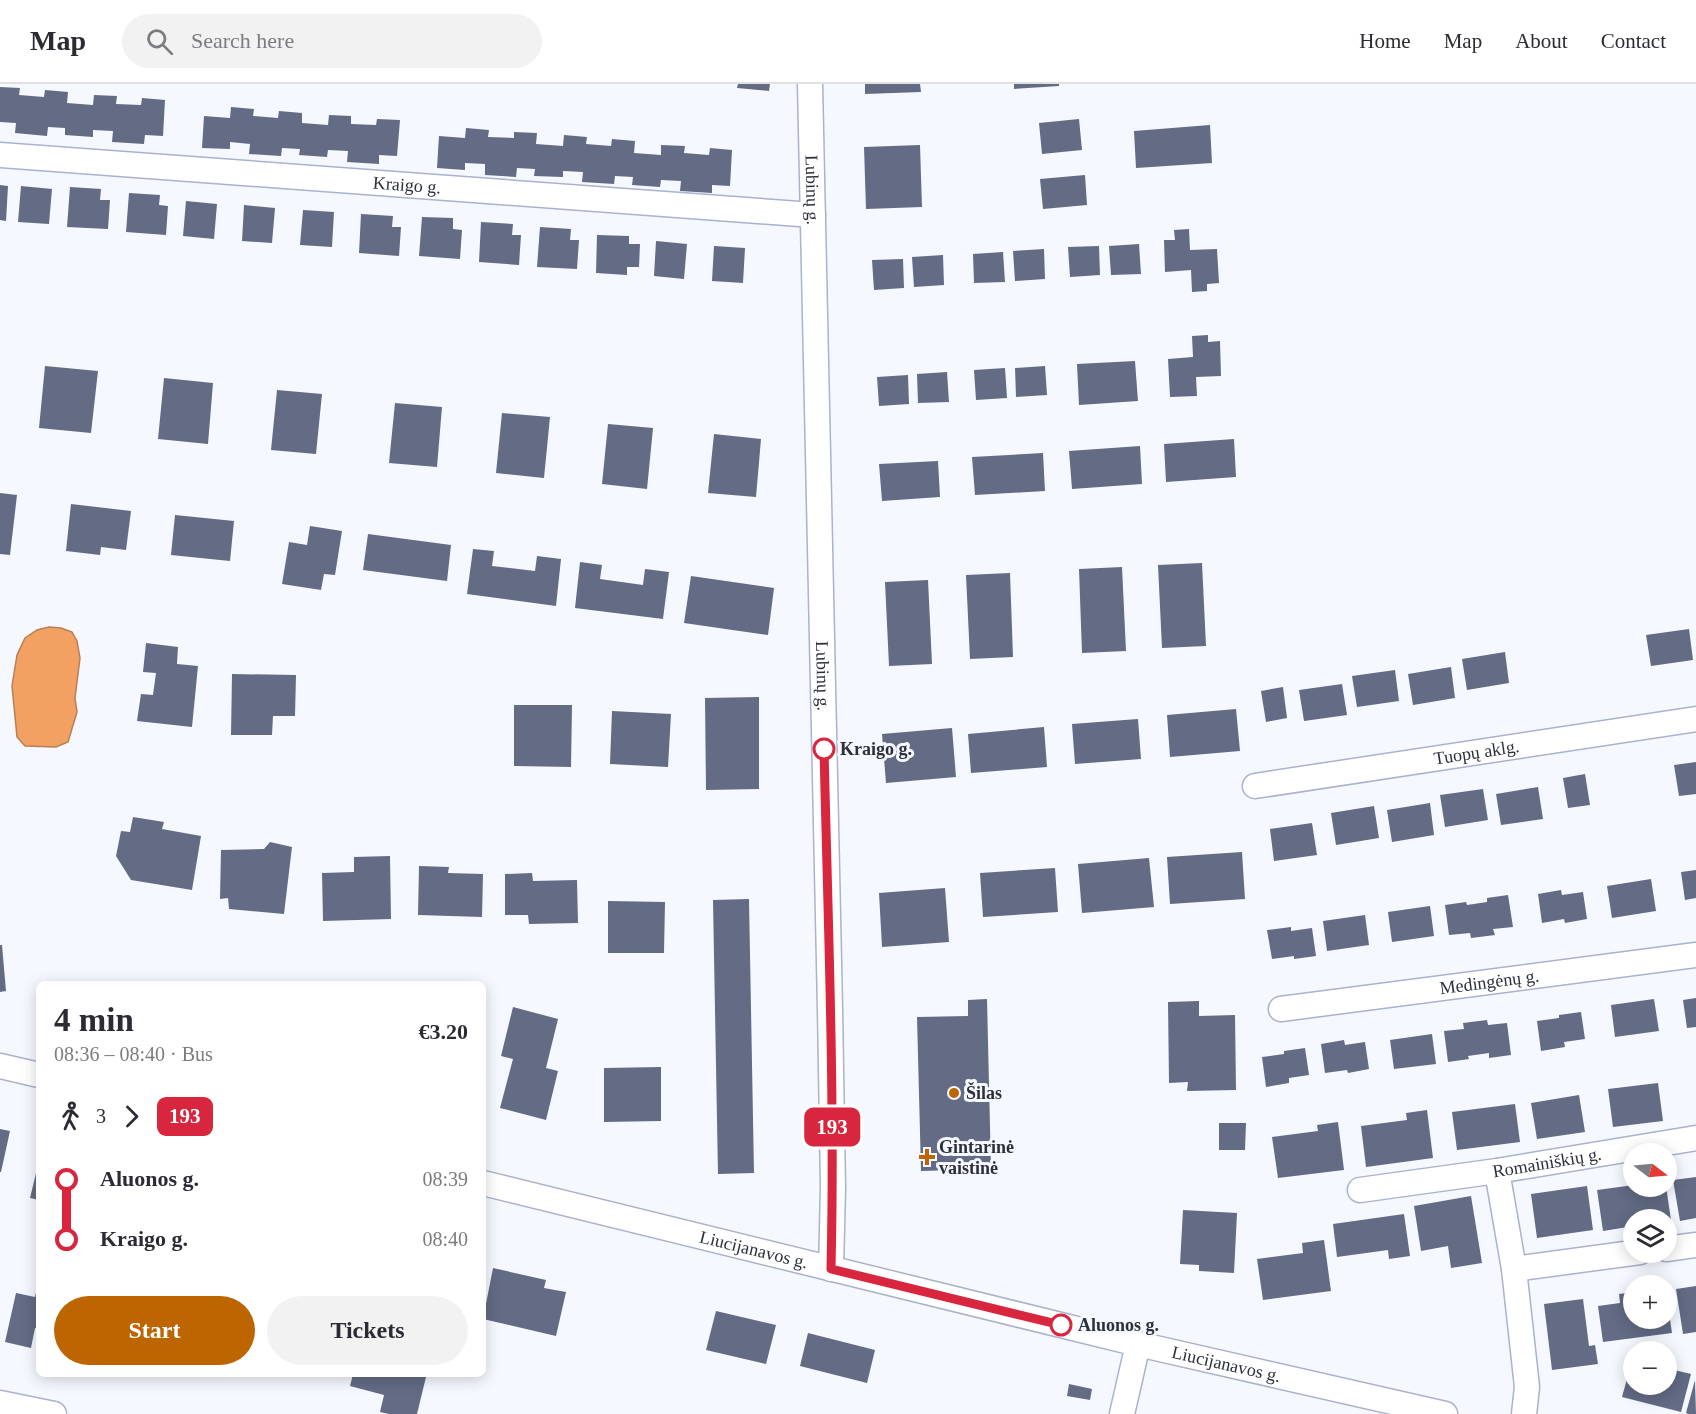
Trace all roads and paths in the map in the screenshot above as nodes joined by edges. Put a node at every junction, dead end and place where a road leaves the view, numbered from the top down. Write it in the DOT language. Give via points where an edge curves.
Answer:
graph roads {
  1 [pos="810,84"];
  2 [pos="0,155"];
  3 [pos="813,215"];
  4 [pos="1696,719"];
  5 [pos="1255,786"];
  6 [pos="1696,955"];
  7 [pos="1281,1009"];
  8 [pos="0,1066"];
  9 [pos="36,1074"];
  10 [pos="1696,1138"];
  11 [pos="1497,1171"];
  12 [pos="486,1185"];
  13 [pos="1360,1190"];
  14 [pos="1696,1245"];
  15 [pos="1677,1248"];
  16 [pos="1623,1254"];
  17 [pos="831,1269"];
  18 [pos="1514,1269"];
  19 [pos="1138,1344"];
  20 [pos="0,1402"];
  21 [pos="1376,1406"];
  22 [pos="54,1414"];
  23 [pos="1122,1414"];
  24 [pos="1445,1414"];
  25 [pos="1524,1414"];
  1 -- 3 [label="street, Lubinų g."];
  2 -- 3 [label="street, Kraigo g."];
  3 -- 17 [label="street, Lubinų g." via="830,998"];
  4 -- 5 [label="street, Tuopų aklg."];
  6 -- 7 [label="street, Medingėnų g."];
  8 -- 9 [label="street"];
  10 -- 11 [label="street, Romainiškių g."];
  11 -- 13 [label="street"];
  11 -- 18 [label="street, Romainiškių g."];
  12 -- 17 [label="street, Liucijanavos g."];
  14 -- 15 [label="street"];
  16 -- 18 [label="street"];
  17 -- 19 [label="street, Liucijanavos g."];
  18 -- 25 [label="street" via="1527,1387"];
  19 -- 21 [label="street, Liucijanavos g."];
  19 -- 23 [label="street"];
  20 -- 22 [label="street"];
  21 -- 24 [label="street, Liucijanavos g."];
}
